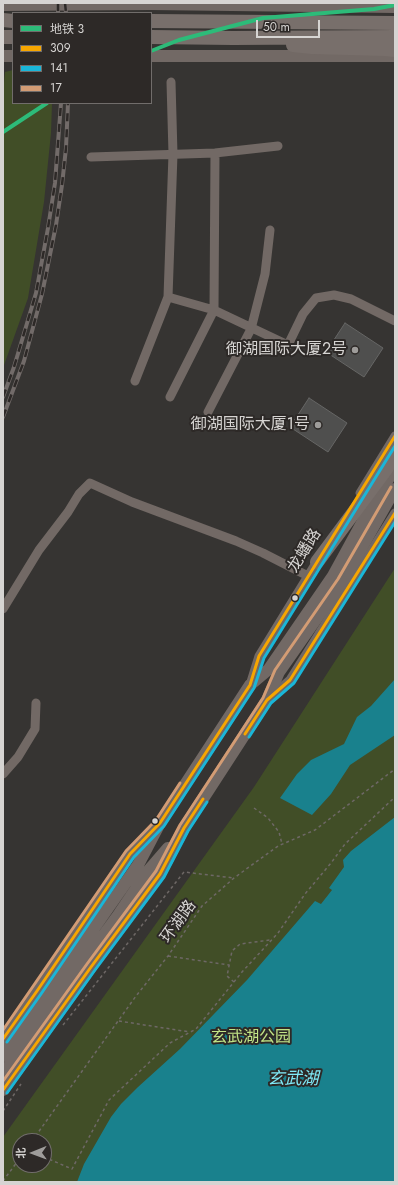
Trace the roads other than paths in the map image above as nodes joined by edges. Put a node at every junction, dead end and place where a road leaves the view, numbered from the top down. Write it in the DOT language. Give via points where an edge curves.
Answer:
graph roads {
  1 [pos="3,5"];
  2 [pos="395,7"];
  3 [pos="152,22"];
  4 [pos="389,24"];
  5 [pos="152,37"];
  6 [pos="395,37"];
  7 [pos="233,38"];
  8 [pos="395,50"];
  9 [pos="152,56"];
  10 [pos="395,56"];
  11 [pos="171,82"];
  12 [pos="278,146"];
  13 [pos="215,153"];
  14 [pos="173,154"];
  15 [pos="91,157"];
  16 [pos="270,230"];
  17 [pos="168,297"];
  18 [pos="214,310"];
  19 [pos="395,321"];
  20 [pos="251,329"];
  21 [pos="135,381"];
  22 [pos="170,397"];
  23 [pos="208,412"];
  24 [pos="395,436"];
  25 [pos="395,453"];
  26 [pos="390,469"];
  27 [pos="395,489"];
  28 [pos="395,513"];
  29 [pos="317,562"];
  30 [pos="308,576"];
  31 [pos="3,609"];
  32 [pos="274,670"];
  33 [pos="250,686"];
  34 [pos="267,700"];
  35 [pos="36,703"];
  36 [pos="3,774"];
  37 [pos="160,823"];
  38 [pos="184,828"];
  39 [pos="36,1012"];
  40 [pos="3,1039"];
  41 [pos="3,1050"];
  42 [pos="3,1056"];
  43 [pos="3,1074"];
  44 [pos="3,1090"];
  1 -- 2 [label="main road"];
  3 -- 4 [label="highway"];
  4 -- 6 [label="highway"];
  4 -- 7 [label="highway"];
  5 -- 7 [label="highway"];
  7 -- 8 [label="highway" via="312,47"];
  9 -- 10 [label="main road"];
  11 -- 14 [label="street"];
  12 -- 13 [label="street"];
  13 -- 14 [label="street"];
  13 -- 18 [label="street"];
  14 -- 15 [label="street"];
  14 -- 17 [label="street"];
  16 -- 20 [label="street" via="265,274"];
  17 -- 18 [label="street"];
  17 -- 21 [label="street"];
  18 -- 20 [label="street"];
  18 -- 22 [label="street"];
  19 -- 20 [label="street" via="351,299 334,295 316,298 303,314 288,345"];
  20 -- 23 [label="street"];
  24 -- 29 [label="street, 龙蟠路"];
  25 -- 26 [label="highway"];
  26 -- 29 [label="highway"];
  26 -- 32 [label="main road, 龙蟠路" via="333,576"];
  27 -- 32 [label="main road, 龙蟠路" via="342,582"];
  28 -- 34 [label="street, 龙蟠路" via="290,680"];
  29 -- 30 [label="street, 龙蟠路"];
  30 -- 31 [label="street" via="243,544 132,502 90,483 79,494 40,550"];
  30 -- 33 [label="street, 龙蟠路" via="260,656"];
  32 -- 33 [label="main road, 龙蟠路"];
  32 -- 34 [label="main road, 龙蟠路"];
  33 -- 37 [label="main road, 龙蟠路"];
  34 -- 38 [label="main road, 龙蟠路"];
  35 -- 36 [label="street" via="35,729 18,757"];
  37 -- 39 [label="main road, 龙蟠路" via="138,865"];
  37 -- 40 [label="main road, 龙蟠路" via="130,854"];
  38 -- 43 [label="main road, 龙蟠路" via="149,870"];
  38 -- 44 [label="main road, 龙蟠路" via="160,874"];
  39 -- 41 [label="main road"];
  39 -- 42 [label="main road, 龙蟠路"];
}
